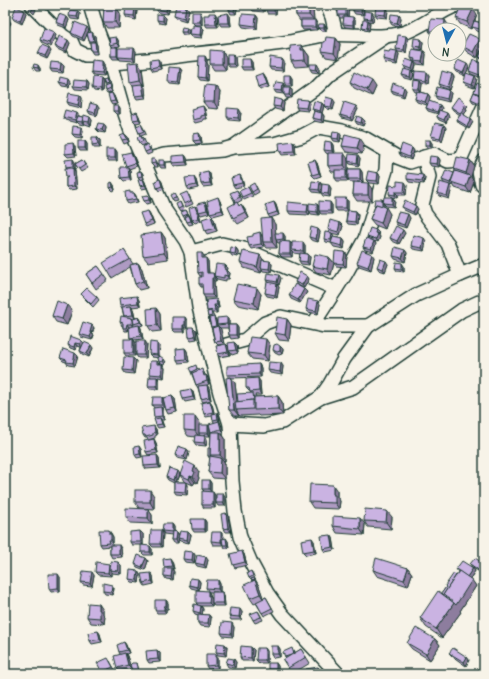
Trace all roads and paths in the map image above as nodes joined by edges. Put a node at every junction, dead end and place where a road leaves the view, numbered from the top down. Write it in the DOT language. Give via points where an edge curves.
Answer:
graph roads {
  1 [pos="32,5"];
  2 [pos="90,5"];
  3 [pos="328,5"];
  4 [pos="457,5"];
  5 [pos="336,34"];
  6 [pos="386,36"];
  7 [pos="108,59"];
  8 [pos="484,106"];
  9 [pos="233,147"];
  10 [pos="466,149"];
  11 [pos="387,152"];
  12 [pos="424,157"];
  13 [pos="484,160"];
  14 [pos="145,164"];
  15 [pos="484,186"];
  16 [pos="191,252"];
  17 [pos="484,266"];
  18 [pos="460,274"];
  19 [pos="336,289"];
  20 [pos="484,301"];
  21 [pos="314,323"];
  22 [pos="368,326"];
  23 [pos="210,350"];
  24 [pos="321,397"];
  25 [pos="230,424"];
  26 [pos="338,674"];
  1 -- 7 [label="street" via="63,36 71,40 75,50 85,55"];
  2 -- 7 [label="street"];
  3 -- 5 [label="street"];
  4 -- 6 [label="street" via="425,24"];
  5 -- 6 [label="street"];
  5 -- 7 [label="street" via="224,52 132,62"];
  6 -- 9 [label="street" via="331,73 317,87"];
  7 -- 14 [label="street" via="133,137"];
  8 -- 10 [label="street"];
  9 -- 11 [label="street" via="274,144 302,136 319,127 366,139"];
  9 -- 14 [label="street" via="164,155"];
  10 -- 12 [label="street" via="460,160 448,162 434,154"];
  10 -- 13 [label="street"];
  11 -- 12 [label="street" via="410,162"];
  11 -- 19 [label="street" via="386,170 365,239"];
  12 -- 18 [label="street" via="429,178 422,205 425,214 448,244"];
  13 -- 15 [label="street" via="479,172"];
  14 -- 16 [label="street" via="164,209"];
  16 -- 19 [label="street" via="222,244 244,248"];
  16 -- 23 [label="street" via="199,307"];
  17 -- 18 [label="street"];
  18 -- 22 [label="street" via="416,295"];
  19 -- 21 [label="street"];
  20 -- 24 [label="street" via="462,310 353,387"];
  21 -- 22 [label="street" via="324,326"];
  21 -- 23 [label="street" via="281,317 265,323 245,340"];
  22 -- 24 [label="street"];
  23 -- 25 [label="street"];
  24 -- 25 [label="street" via="282,422 264,426"];
  25 -- 26 [label="street" via="235,511 240,537 251,563 282,614"];
}
